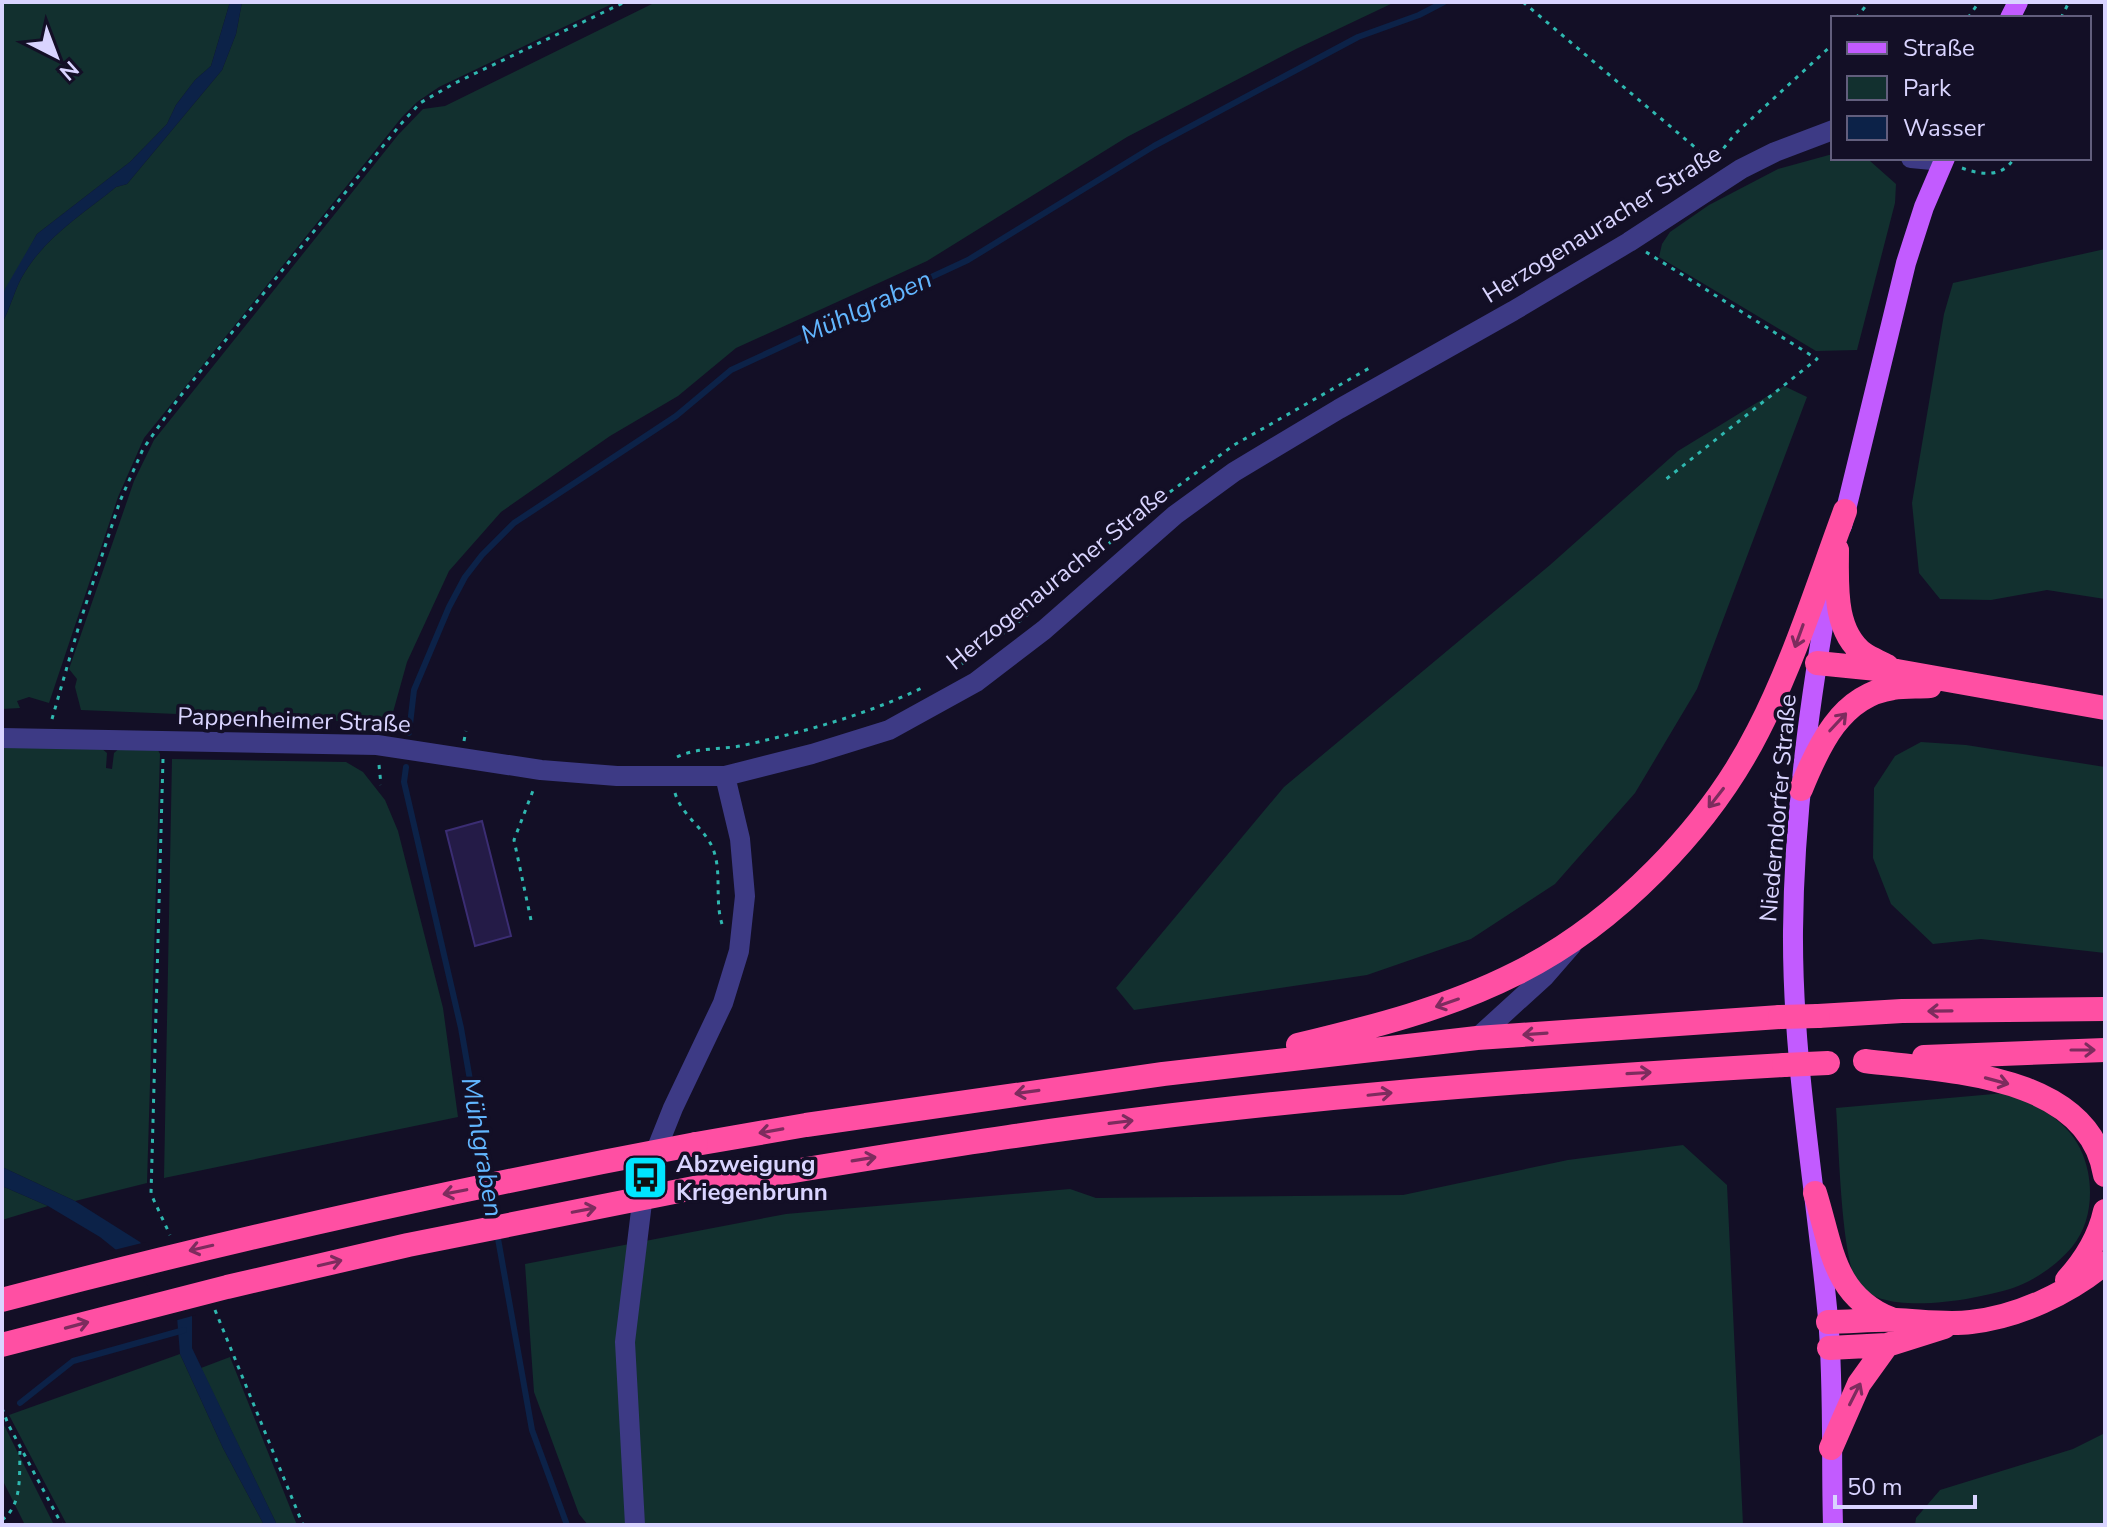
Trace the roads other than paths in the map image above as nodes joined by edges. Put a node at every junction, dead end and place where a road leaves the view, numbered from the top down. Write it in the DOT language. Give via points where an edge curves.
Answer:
graph roads {
  1 [pos="1829,133"];
  2 [pos="1943,160"];
  3 [pos="1845,511"];
  4 [pos="1837,550"];
  5 [pos="1817,663"];
  6 [pos="1897,671"];
  7 [pos="1963,684"];
  8 [pos="2105,708"];
  9 [pos="2,738"];
  10 [pos="725,776"];
  11 [pos="1801,789"];
  12 [pos="1582,933"];
  13 [pos="2105,1009"];
  14 [pos="1477,1038"];
  15 [pos="2105,1050"];
  16 [pos="1865,1061"];
  17 [pos="1163,1074"];
  18 [pos="2105,1175"];
  19 [pos="1815,1193"];
  20 [pos="2105,1211"];
  21 [pos="2105,1263"];
  22 [pos="2055,1294"];
  23 [pos="2,1300"];
  24 [pos="1893,1320"];
  25 [pos="1828,1322"];
  26 [pos="1954,1324"];
  27 [pos="2,1345"];
  28 [pos="1887,1345"];
  29 [pos="1829,1348"];
  30 [pos="1831,1448"];
  31 [pos="635,1525"];
  32 [pos="1833,1525"];
  1 -- 10 [label="street, Herzogenauracher Straße" via="1741,169 1629,242 1234,472 1175,515 1044,630 976,682 928,710 876,734"];
  2 -- 3 [label="main road, Niederndorfer Straße" via="1906,263"];
  3 -- 4 [label="main road, Niederndorfer Straße"];
  3 -- 12 [label="highway, one-way" via="1787,667 1727,784 1683,840"];
  4 -- 5 [label="main road, Niederndorfer Straße"];
  4 -- 6 [label="highway" via="1837,596 1845,628 1864,653"];
  5 -- 6 [label="highway"];
  5 -- 11 [label="main road, Niederndorfer Straße"];
  6 -- 7 [label="highway"];
  7 -- 8 [label="highway"];
  11 -- 7 [label="highway, one-way" via="1827,734 1860,702 1890,688"];
  9 -- 10 [label="street, Pappenheimer Straße" via="377,745 541,770"];
  10 -- 31 [label="street" via="740,839 745,896 739,951 723,1003 645,1178 625,1342"];
  11 -- 19 [label="main road, Niederndorfer Straße" via="1795,983"];
  12 -- 14 [label="street" via="1545,976"];
  12 -- 17 [label="highway, one-way" via="1519,972 1455,1001 1372,1027"];
  13 -- 14 [label="highway, one-way, bridge" via="1780,1017"];
  14 -- 17 [label="highway"];
  16 -- 15 [label="highway, one-way"];
  16 -- 18 [label="highway, one-way" via="1992,1078 2042,1097 2083,1128"];
  27 -- 16 [label="highway, one-way, bridge" via="378,1252 704,1186 995,1139 1561,1078"];
  17 -- 23 [label="highway, one-way, bridge" via="696,1144 385,1206"];
  19 -- 24 [label="highway" via="1846,1287 1875,1313"];
  19 -- 25 [label="main road, Niederndorfer Straße"];
  20 -- 22 [label="highway" via="2085,1261"];
  21 -- 22 [label="highway"];
  22 -- 26 [label="highway" via="2016,1312"];
  24 -- 25 [label="highway"];
  24 -- 26 [label="highway"];
  25 -- 29 [label="main road, Niederndorfer Straße"];
  26 -- 28 [label="highway"];
  28 -- 29 [label="highway"];
  30 -- 28 [label="highway, one-way" via="1859,1384"];
  29 -- 30 [label="main road, Niederndorfer Straße"];
  30 -- 32 [label="main road, Niederndorfer Straße"];
}
